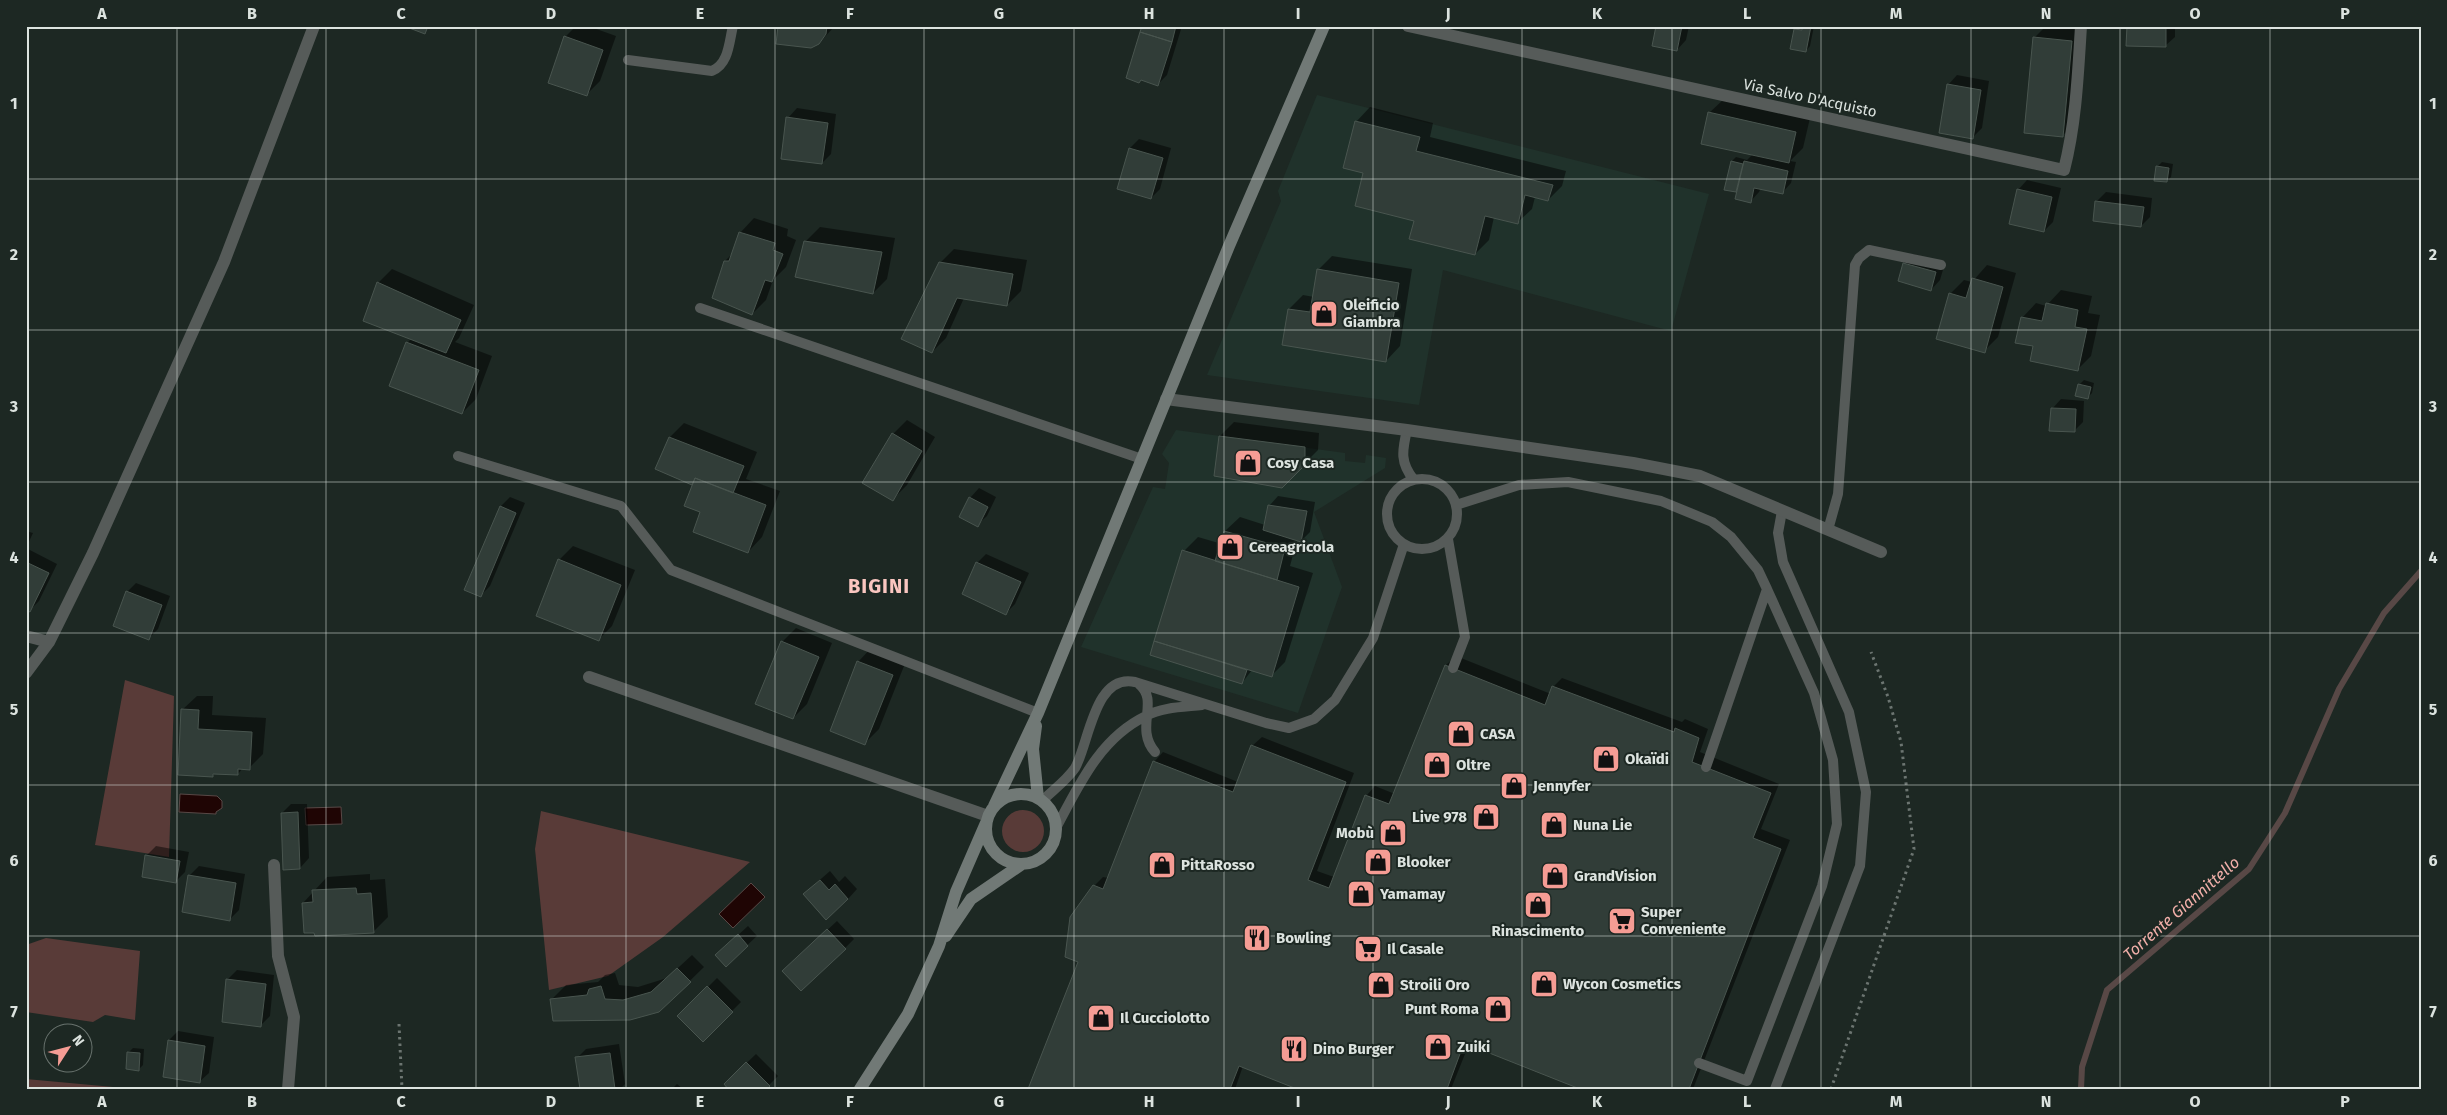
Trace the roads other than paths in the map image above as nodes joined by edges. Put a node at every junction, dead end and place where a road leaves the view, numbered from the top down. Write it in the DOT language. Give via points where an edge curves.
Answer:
graph roads {
  1 [pos="314,26"];
  2 [pos="733,26"];
  3 [pos="1324,26"];
  4 [pos="1408,26"];
  5 [pos="2081,26"];
  6 [pos="628,60"];
  7 [pos="1941,265"];
  8 [pos="700,308"];
  9 [pos="1166,399"];
  10 [pos="1407,430"];
  11 [pos="458,456"];
  12 [pos="1142,459"];
  13 [pos="1414,480"];
  14 [pos="1456,505"];
  15 [pos="1782,511"];
  16 [pos="1828,530"];
  17 [pos="1448,539"];
  18 [pos="1404,544"];
  19 [pos="1881,552"];
  20 [pos="1767,589"];
  21 [pos="26,636"];
  22 [pos="49,642"];
  23 [pos="1453,668"];
  24 [pos="26,674"];
  25 [pos="589,677"];
  26 [pos="1135,682"];
  27 [pos="1204,704"];
  28 [pos="1038,713"];
  29 [pos="1147,715"];
  30 [pos="1155,752"];
  31 [pos="1706,767"];
  32 [pos="1040,800"];
  33 [pos="989,815"];
  34 [pos="1056,828"];
  35 [pos="1022,864"];
  36 [pos="274,865"];
  37 [pos="939,946"];
  38 [pos="1699,1063"];
  39 [pos="288,1089"];
  40 [pos="860,1089"];
  41 [pos="1775,1089"];
  1 -- 22 [label="street" via="224,262 93,554"];
  2 -- 6 [label="lane" via="726,57 712,71"];
  3 -- 9 [label="main road"];
  4 -- 5 [label="street, Via Salvo D'Acquisto" via="2064,170 2076,93"];
  7 -- 16 [label="lane" via="1869,250 1855,265 1838,494"];
  8 -- 12 [label="lane"];
  9 -- 10 [label="street"];
  9 -- 12 [label="main road"];
  10 -- 13 [label="lane" via="1402,449 1404,468"];
  10 -- 15 [label="street" via="1700,476"];
  11 -- 28 [label="lane" via="621,506 671,570"];
  12 -- 28 [label="main road"];
  13 -- 14 [label="lane" via="1438,483 1448,491"];
  13 -- 18 [label="lane" via="1396,489 1386,512 1390,530"];
  14 -- 17 [label="lane" via="1457,518"];
  14 -- 20 [label="lane" via="1519,484 1568,482 1661,501 1712,522 1731,537 1758,570"];
  15 -- 16 [label="street"];
  15 -- 41 [label="lane" via="1778,533 1783,562 1849,712 1866,792 1860,866"];
  16 -- 19 [label="street"];
  17 -- 18 [label="lane" via="1438,546 1422,550"];
  17 -- 23 [label="lane" via="1464,637"];
  18 -- 27 [label="lane" via="1373,638 1335,700 1314,719 1289,728"];
  20 -- 31 [label="lane"];
  20 -- 38 [label="lane" via="1814,693 1834,760 1837,824 1822,886 1747,1082"];
  21 -- 22 [label="street"];
  22 -- 24 [label="street"];
  25 -- 33 [label="street"];
  26 -- 27 [label="lane"];
  26 -- 29 [label="lane" via="1148,696"];
  26 -- 32 [label="lane" via="1116,684 1100,703 1090,721 1074,770"];
  27 -- 29 [label="lane"];
  28 -- 32 [label="main road" via="1033,749"];
  28 -- 33 [label="main road"];
  29 -- 30 [label="lane" via="1145,734"];
  29 -- 34 [label="lane" via="1111,741 1094,761"];
  32 -- 33 [label="main road" via="1026,794 1015,794 1003,799"];
  32 -- 34 [label="main road" via="1054,818"];
  33 -- 35 [label="main road" via="989,843 994,852 1002,859"];
  33 -- 37 [label="main road" via="956,892"];
  34 -- 35 [label="main road" via="1049,850 1040,858"];
  35 -- 37 [label="main road" via="971,899"];
  36 -- 39 [label="street" via="278,956 294,1017"];
  37 -- 40 [label="main road" via="908,1014"];
}
